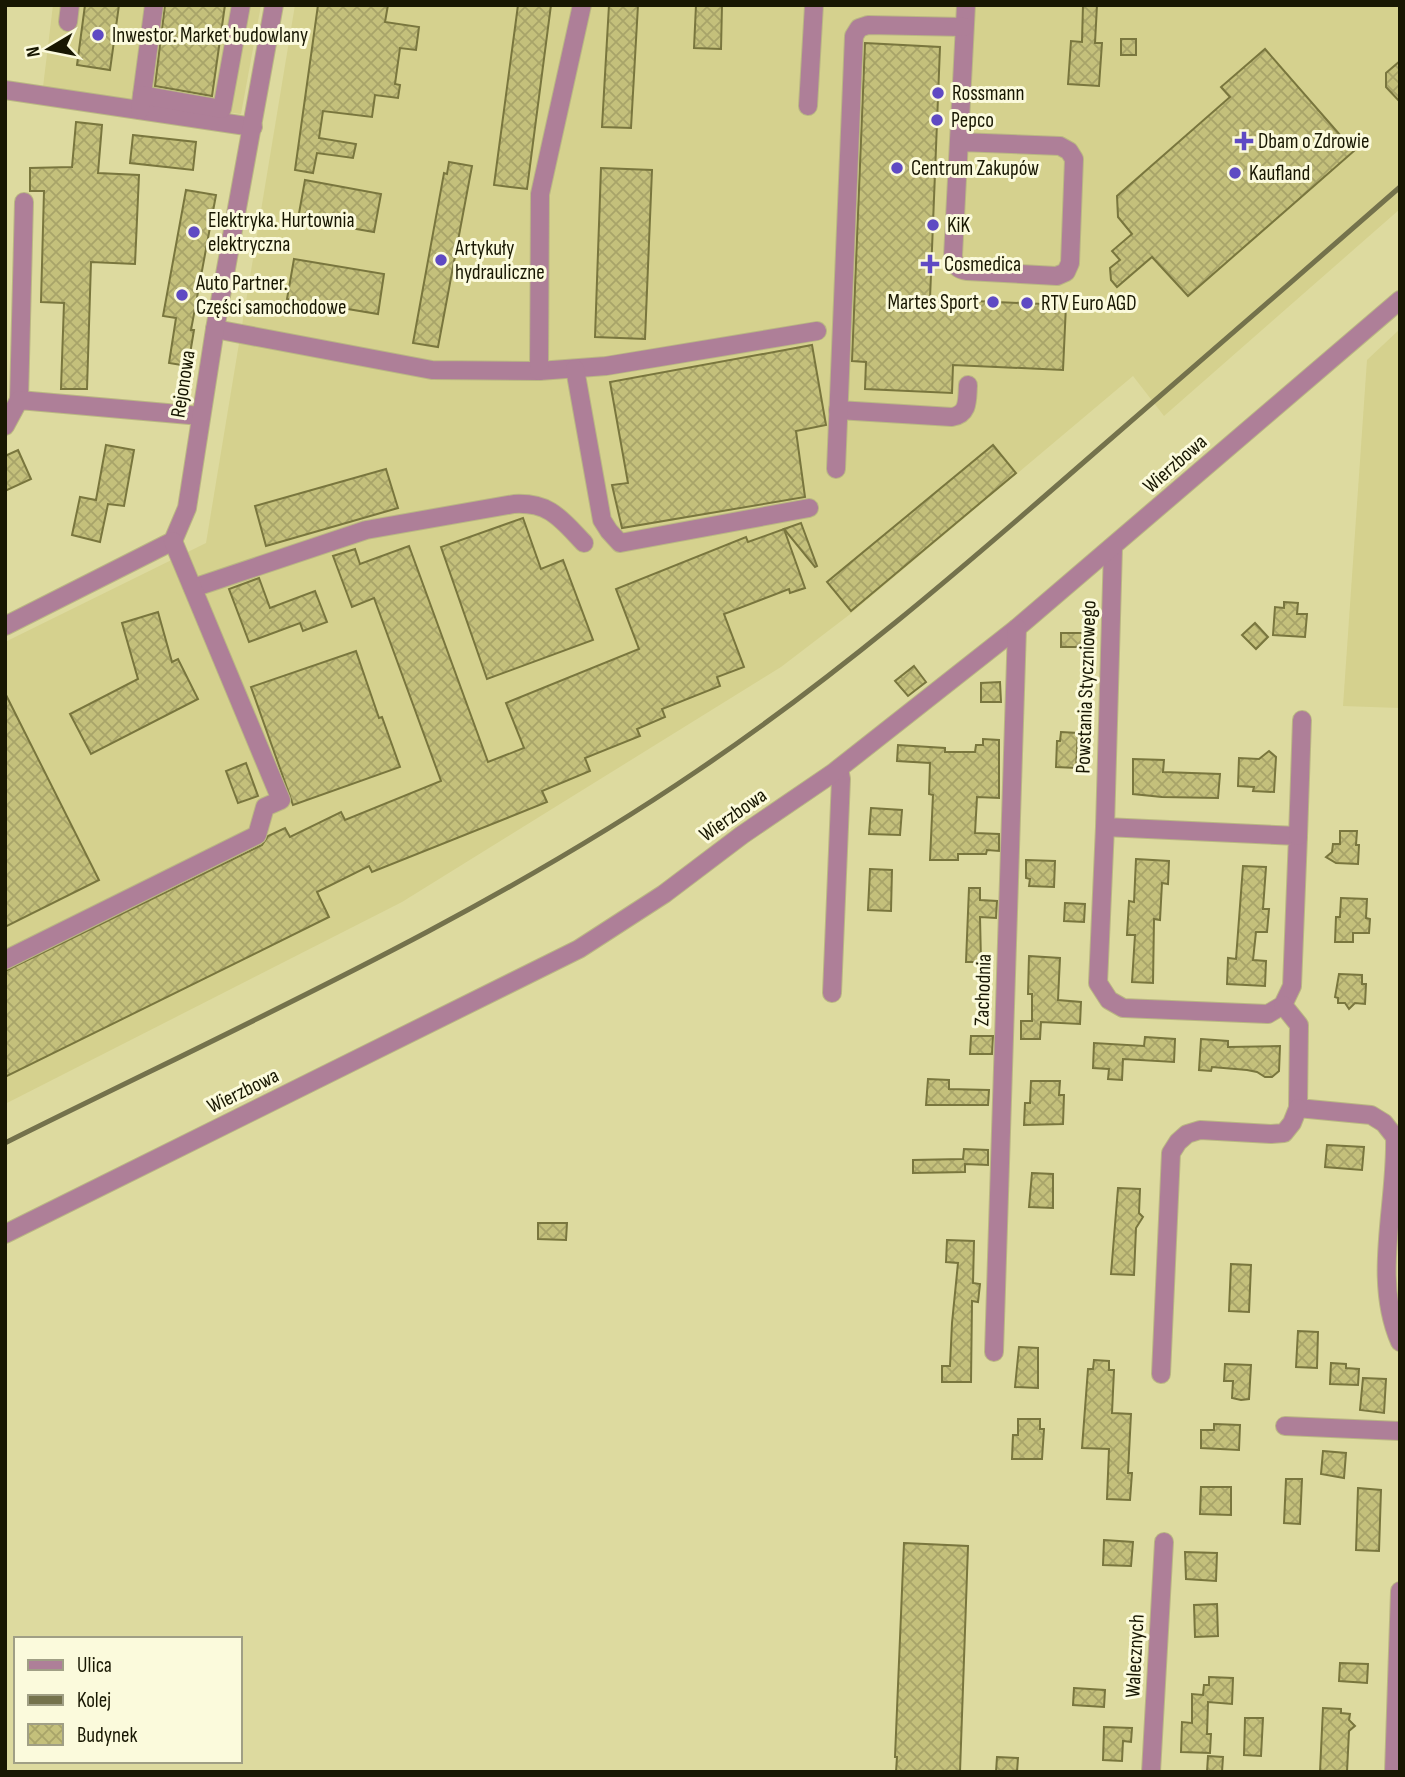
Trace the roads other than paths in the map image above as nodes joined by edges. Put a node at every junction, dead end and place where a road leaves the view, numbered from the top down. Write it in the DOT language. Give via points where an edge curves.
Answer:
graph roads {
  1 [pos="154,5"];
  2 [pos="241,5"];
  3 [pos="274,5"];
  4 [pos="582,5"];
  5 [pos="814,5"];
  6 [pos="965,5"];
  7 [pos="964,27"];
  8 [pos="5,90"];
  9 [pos="141,103"];
  10 [pos="808,106"];
  11 [pos="253,127"];
  12 [pos="959,142"];
  13 [pos="24,202"];
  14 [pos="1400,300"];
  15 [pos="215,329"];
  16 [pos="817,331"];
  17 [pos="575,369"];
  18 [pos="539,371"];
  19 [pos="968,385"];
  20 [pos="19,400"];
  21 [pos="838,410"];
  22 [pos="201,416"];
  23 [pos="5,426"];
  24 [pos="836,469"];
  25 [pos="808,508"];
  26 [pos="173,541"];
  27 [pos="584,543"];
  28 [pos="1113,548"];
  29 [pos="193,588"];
  30 [pos="5,625"];
  31 [pos="1017,628"];
  32 [pos="1302,720"];
  33 [pos="839,769"];
  34 [pos="1105,827"];
  35 [pos="1298,836"];
  36 [pos="5,960"];
  37 [pos="832,993"];
  38 [pos="1283,1005"];
  39 [pos="1298,1108"];
  40 [pos="5,1234"];
  41 [pos="1400,1342"];
  42 [pos="994,1352"];
  43 [pos="1161,1374"];
  44 [pos="1285,1426"];
  45 [pos="1400,1431"];
  46 [pos="1164,1542"];
  47 [pos="1400,1591"];
  48 [pos="1151,1772"];
  49 [pos="1394,1772"];
  1 -- 9 [label="street"];
  2 -- 9 [label="street" via="222,109"];
  3 -- 11 [label="street, Rejonowa"];
  4 -- 18 [label="street" via="540,194"];
  5 -- 10 [label="street"];
  6 -- 7 [label="street"];
  7 -- 12 [label="street"];
  7 -- 21 [label="street" via="868,25 854,36"];
  8 -- 9 [label="street"];
  9 -- 11 [label="street"];
  11 -- 15 [label="street, Rejonowa"];
  12 -- 12 [label="street" via="953,256 958,268 1057,276 1066,272 1074,159 1069,150"];
  13 -- 20 [label="street"];
  14 -- 28 [label="street, Wierzbowa"];
  15 -- 18 [label="street" via="432,370"];
  15 -- 22 [label="street, Rejonowa"];
  16 -- 17 [label="street"];
  17 -- 18 [label="street"];
  17 -- 25 [label="street" via="602,520 620,543"];
  19 -- 21 [label="street" via="966,410 952,417"];
  20 -- 22 [label="street"];
  20 -- 23 [label="street"];
  21 -- 24 [label="street"];
  22 -- 26 [label="street, Rejonowa" via="187,508"];
  26 -- 29 [label="street"];
  26 -- 30 [label="street"];
  27 -- 29 [label="street" via="557,514 533,503 514,503 366,530"];
  28 -- 31 [label="street, Wierzbowa"];
  28 -- 34 [label="street, Powstania Styczniowego"];
  29 -- 36 [label="street" via="281,800 265,807 257,835"];
  31 -- 33 [label="street, Wierzbowa"];
  31 -- 42 [label="street, Zachodnia"];
  32 -- 35 [label="street"];
  33 -- 37 [label="street"];
  33 -- 40 [label="street, Wierzbowa" via="579,949"];
  34 -- 35 [label="street"];
  34 -- 38 [label="street, Powstania Styczniowego" via="1097,983 1109,1000 1123,1008 1268,1014"];
  35 -- 38 [label="street" via="1292,986"];
  38 -- 39 [label="street" via="1299,1025"];
  39 -- 41 [label="street" via="1371,1115 1395,1137 1386,1287 1391,1321"];
  39 -- 43 [label="street" via="1284,1133 1200,1130 1178,1142 1171,1153"];
  44 -- 45 [label="street"];
  46 -- 48 [label="street, Walecznych"];
  47 -- 49 [label="street"];
}
